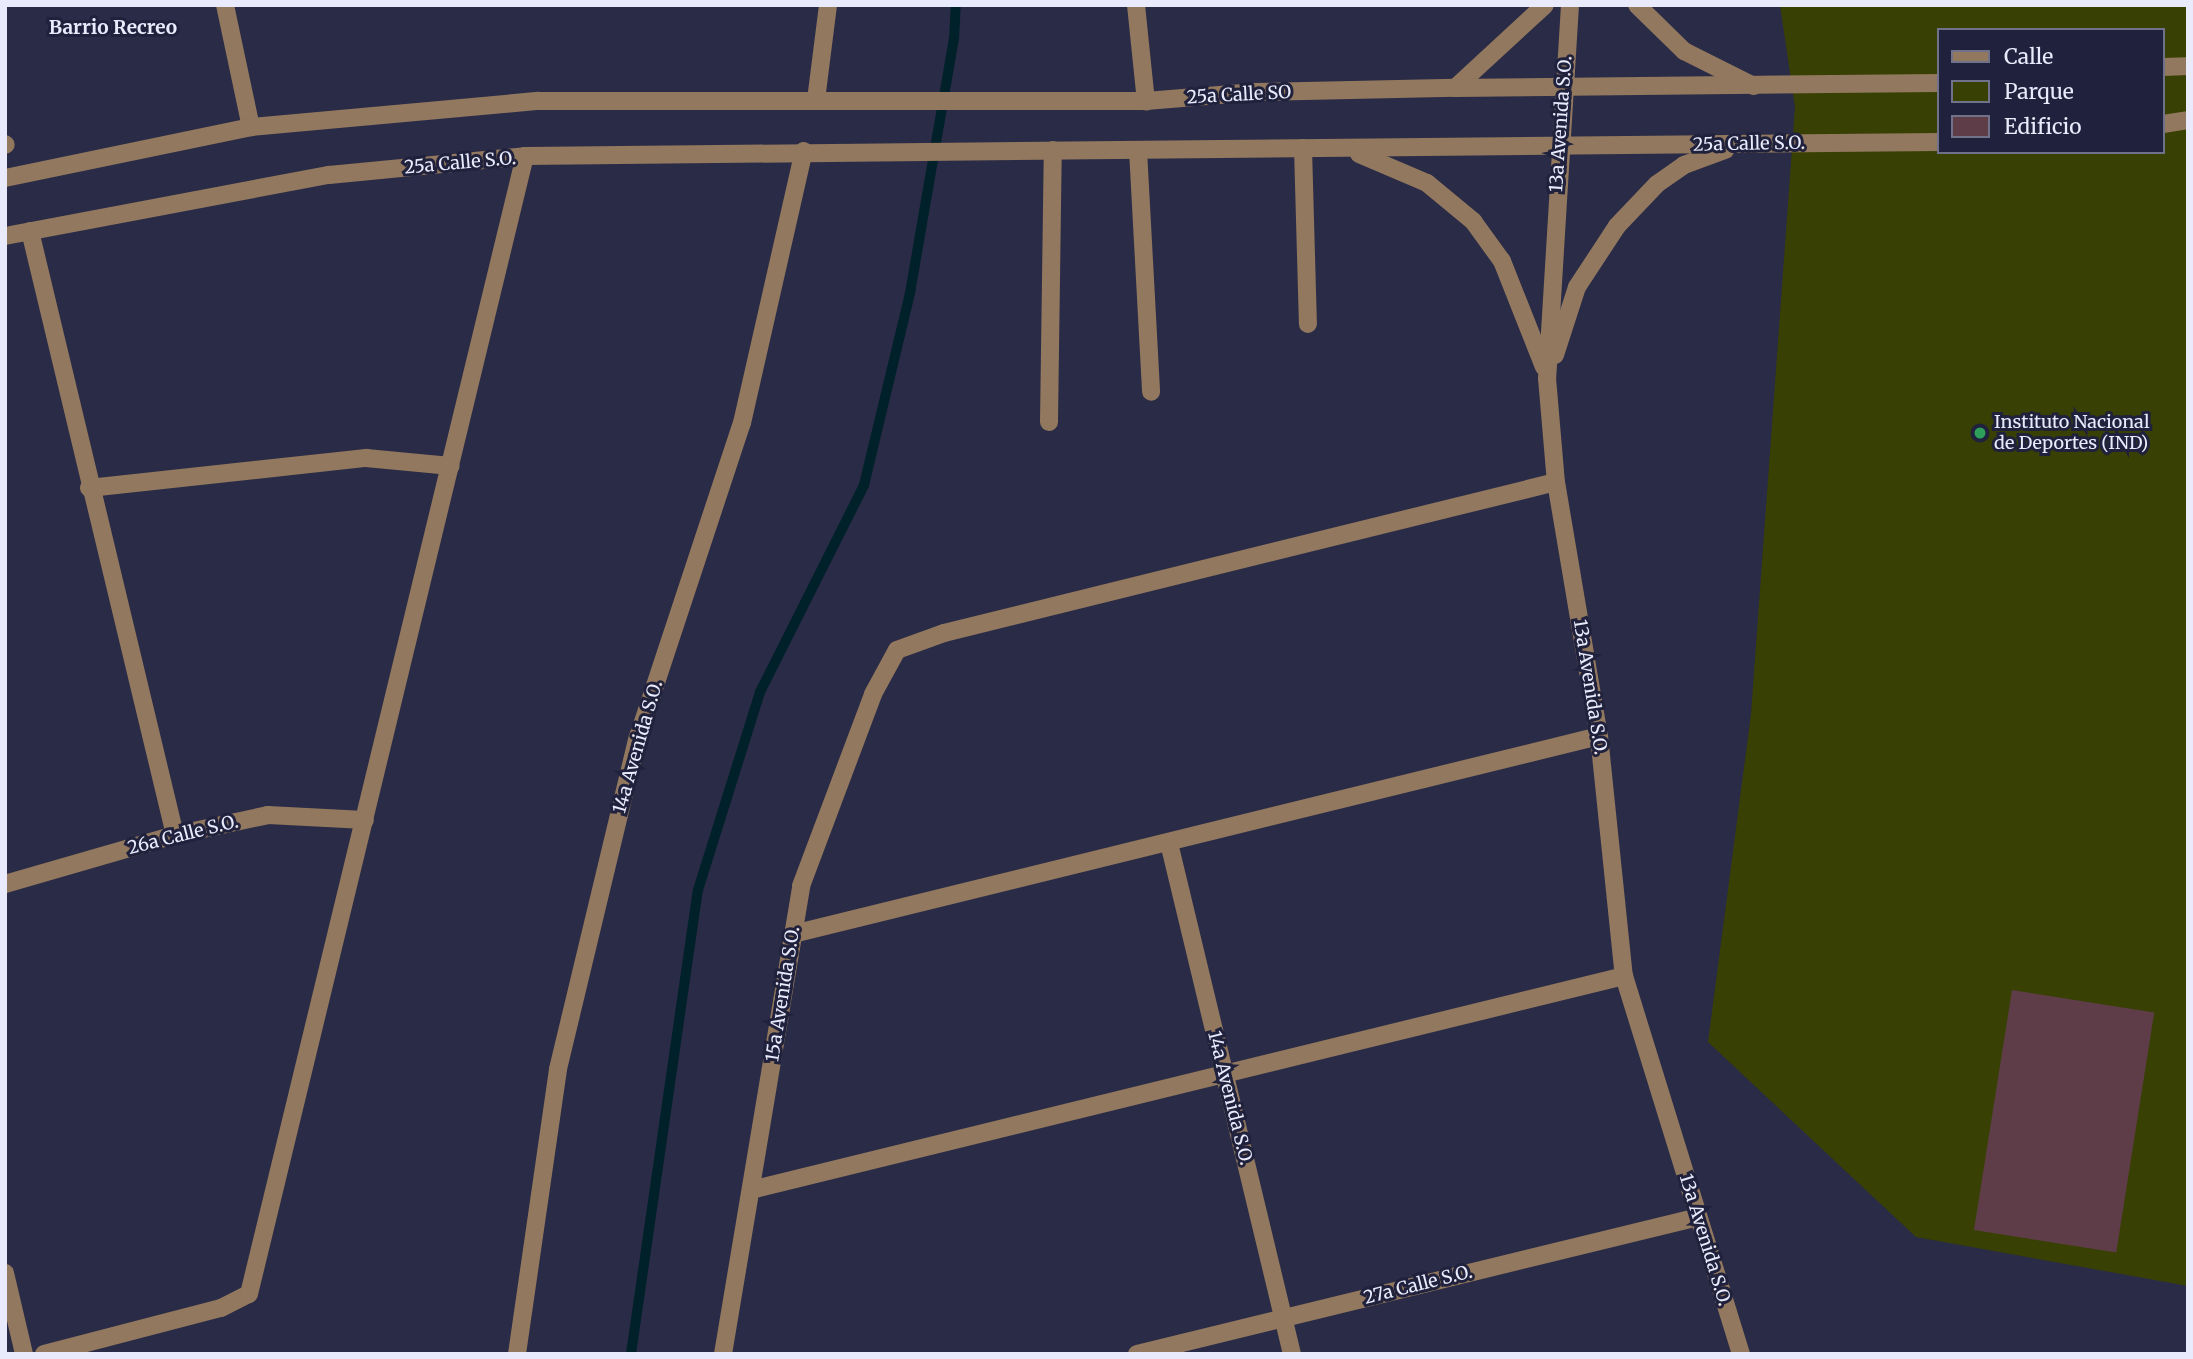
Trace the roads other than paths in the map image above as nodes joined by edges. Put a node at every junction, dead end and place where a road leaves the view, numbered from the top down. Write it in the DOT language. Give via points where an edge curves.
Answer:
graph roads {
  1 [pos="225,5"];
  2 [pos="828,5"];
  3 [pos="1136,5"];
  4 [pos="1545,5"];
  5 [pos="1570,5"];
  6 [pos="1637,5"];
  7 [pos="2188,66"];
  8 [pos="2165,67"];
  9 [pos="1938,83"];
  10 [pos="1562,87"];
  11 [pos="1757,87"];
  12 [pos="1455,88"];
  13 [pos="816,100"];
  14 [pos="1146,101"];
  15 [pos="2188,120"];
  16 [pos="2165,124"];
  17 [pos="251,127"];
  18 [pos="1938,142"];
  19 [pos="1751,144"];
  20 [pos="1558,147"];
  21 [pos="1303,148"];
  22 [pos="1346,149"];
  23 [pos="1053,150"];
  24 [pos="1138,150"];
  25 [pos="804,151"];
  26 [pos="525,156"];
  27 [pos="5,178"];
  28 [pos="30,232"];
  29 [pos="5,236"];
  30 [pos="1308,324"];
  31 [pos="1547,378"];
  32 [pos="1151,392"];
  33 [pos="1049,422"];
  34 [pos="450,466"];
  35 [pos="1556,482"];
  36 [pos="89,488"];
  37 [pos="1599,736"];
  38 [pos="365,820"];
  39 [pos="175,835"];
  40 [pos="1169,843"];
  41 [pos="5,884"];
  42 [pos="793,934"];
  43 [pos="1624,976"];
  44 [pos="1224,1074"];
  45 [pos="751,1190"];
  46 [pos="1698,1217"];
  47 [pos="5,1273"];
  48 [pos="1283,1318"];
  49 [pos="24,1354"];
  50 [pos="44,1354"];
  51 [pos="517,1354"];
  52 [pos="723,1354"];
  53 [pos="1138,1354"];
  54 [pos="1292,1354"];
  55 [pos="1741,1354"];
  1 -- 17 [label="street"];
  2 -- 13 [label="street"];
  3 -- 14 [label="street"];
  4 -- 12 [label="street"];
  5 -- 10 [label="street, 13a Avenida S.O."];
  6 -- 11 [label="street" via="1684,51"];
  7 -- 8 [label="street"];
  9 -- 11 [label="street"];
  10 -- 11 [label="street"];
  10 -- 12 [label="street, 25a Calle SO"];
  10 -- 20 [label="street, 13a Avenida S.O."];
  12 -- 14 [label="street, 25a Calle SO" via="1256,92"];
  13 -- 14 [label="street, 25a Calle SO"];
  13 -- 17 [label="street" via="539,101"];
  15 -- 16 [label="street"];
  17 -- 27 [label="street"];
  18 -- 19 [label="street, 25a Calle S.O."];
  19 -- 20 [label="street, 25a Calle S.O."];
  19 -- 31 [label="street" via="1684,165 1657,184 1617,226 1577,287"];
  20 -- 22 [label="street"];
  20 -- 31 [label="street, 13a Avenida S.O."];
  21 -- 22 [label="street"];
  21 -- 24 [label="street"];
  21 -- 30 [label="street"];
  22 -- 31 [label="street" via="1427,183 1472,221 1503,261"];
  23 -- 24 [label="street"];
  23 -- 25 [label="street, 25a Calle S.O."];
  23 -- 33 [label="street"];
  24 -- 32 [label="street"];
  25 -- 26 [label="street, 25a Calle S.O."];
  25 -- 51 [label="street, 14a Avenida S.O." via="742,422 638,737 561,1056"];
  26 -- 28 [label="street, 25a Calle S.O." via="329,175"];
  26 -- 34 [label="street"];
  28 -- 29 [label="street, 25a Calle S.O."];
  28 -- 36 [label="street"];
  31 -- 35 [label="street, 13a Avenida S.O."];
  34 -- 36 [label="street" via="366,458"];
  34 -- 38 [label="street"];
  35 -- 37 [label="street, 13a Avenida S.O."];
  35 -- 42 [label="street, 15a Avenida S.O." via="944,634 897,650 873,694 806,873"];
  36 -- 39 [label="street"];
  37 -- 40 [label="street"];
  37 -- 43 [label="street, 13a Avenida S.O."];
  38 -- 39 [label="street, 26a Calle S.O." via="268,815"];
  38 -- 50 [label="street" via="249,1294 221,1308"];
  39 -- 41 [label="street, 26a Calle S.O."];
  40 -- 42 [label="street"];
  40 -- 44 [label="street, 14a Avenida S.O."];
  42 -- 45 [label="street, 15a Avenida S.O."];
  43 -- 44 [label="street"];
  43 -- 46 [label="street, 13a Avenida S.O."];
  44 -- 45 [label="street"];
  44 -- 48 [label="street, 14a Avenida S.O."];
  45 -- 52 [label="street, 15a Avenida S.O."];
  46 -- 48 [label="street, 27a Calle S.O."];
  46 -- 55 [label="street, 13a Avenida S.O."];
  47 -- 49 [label="street"];
  48 -- 53 [label="street, 27a Calle S.O."];
  48 -- 54 [label="street, 14a Avenida S.O."];
}
